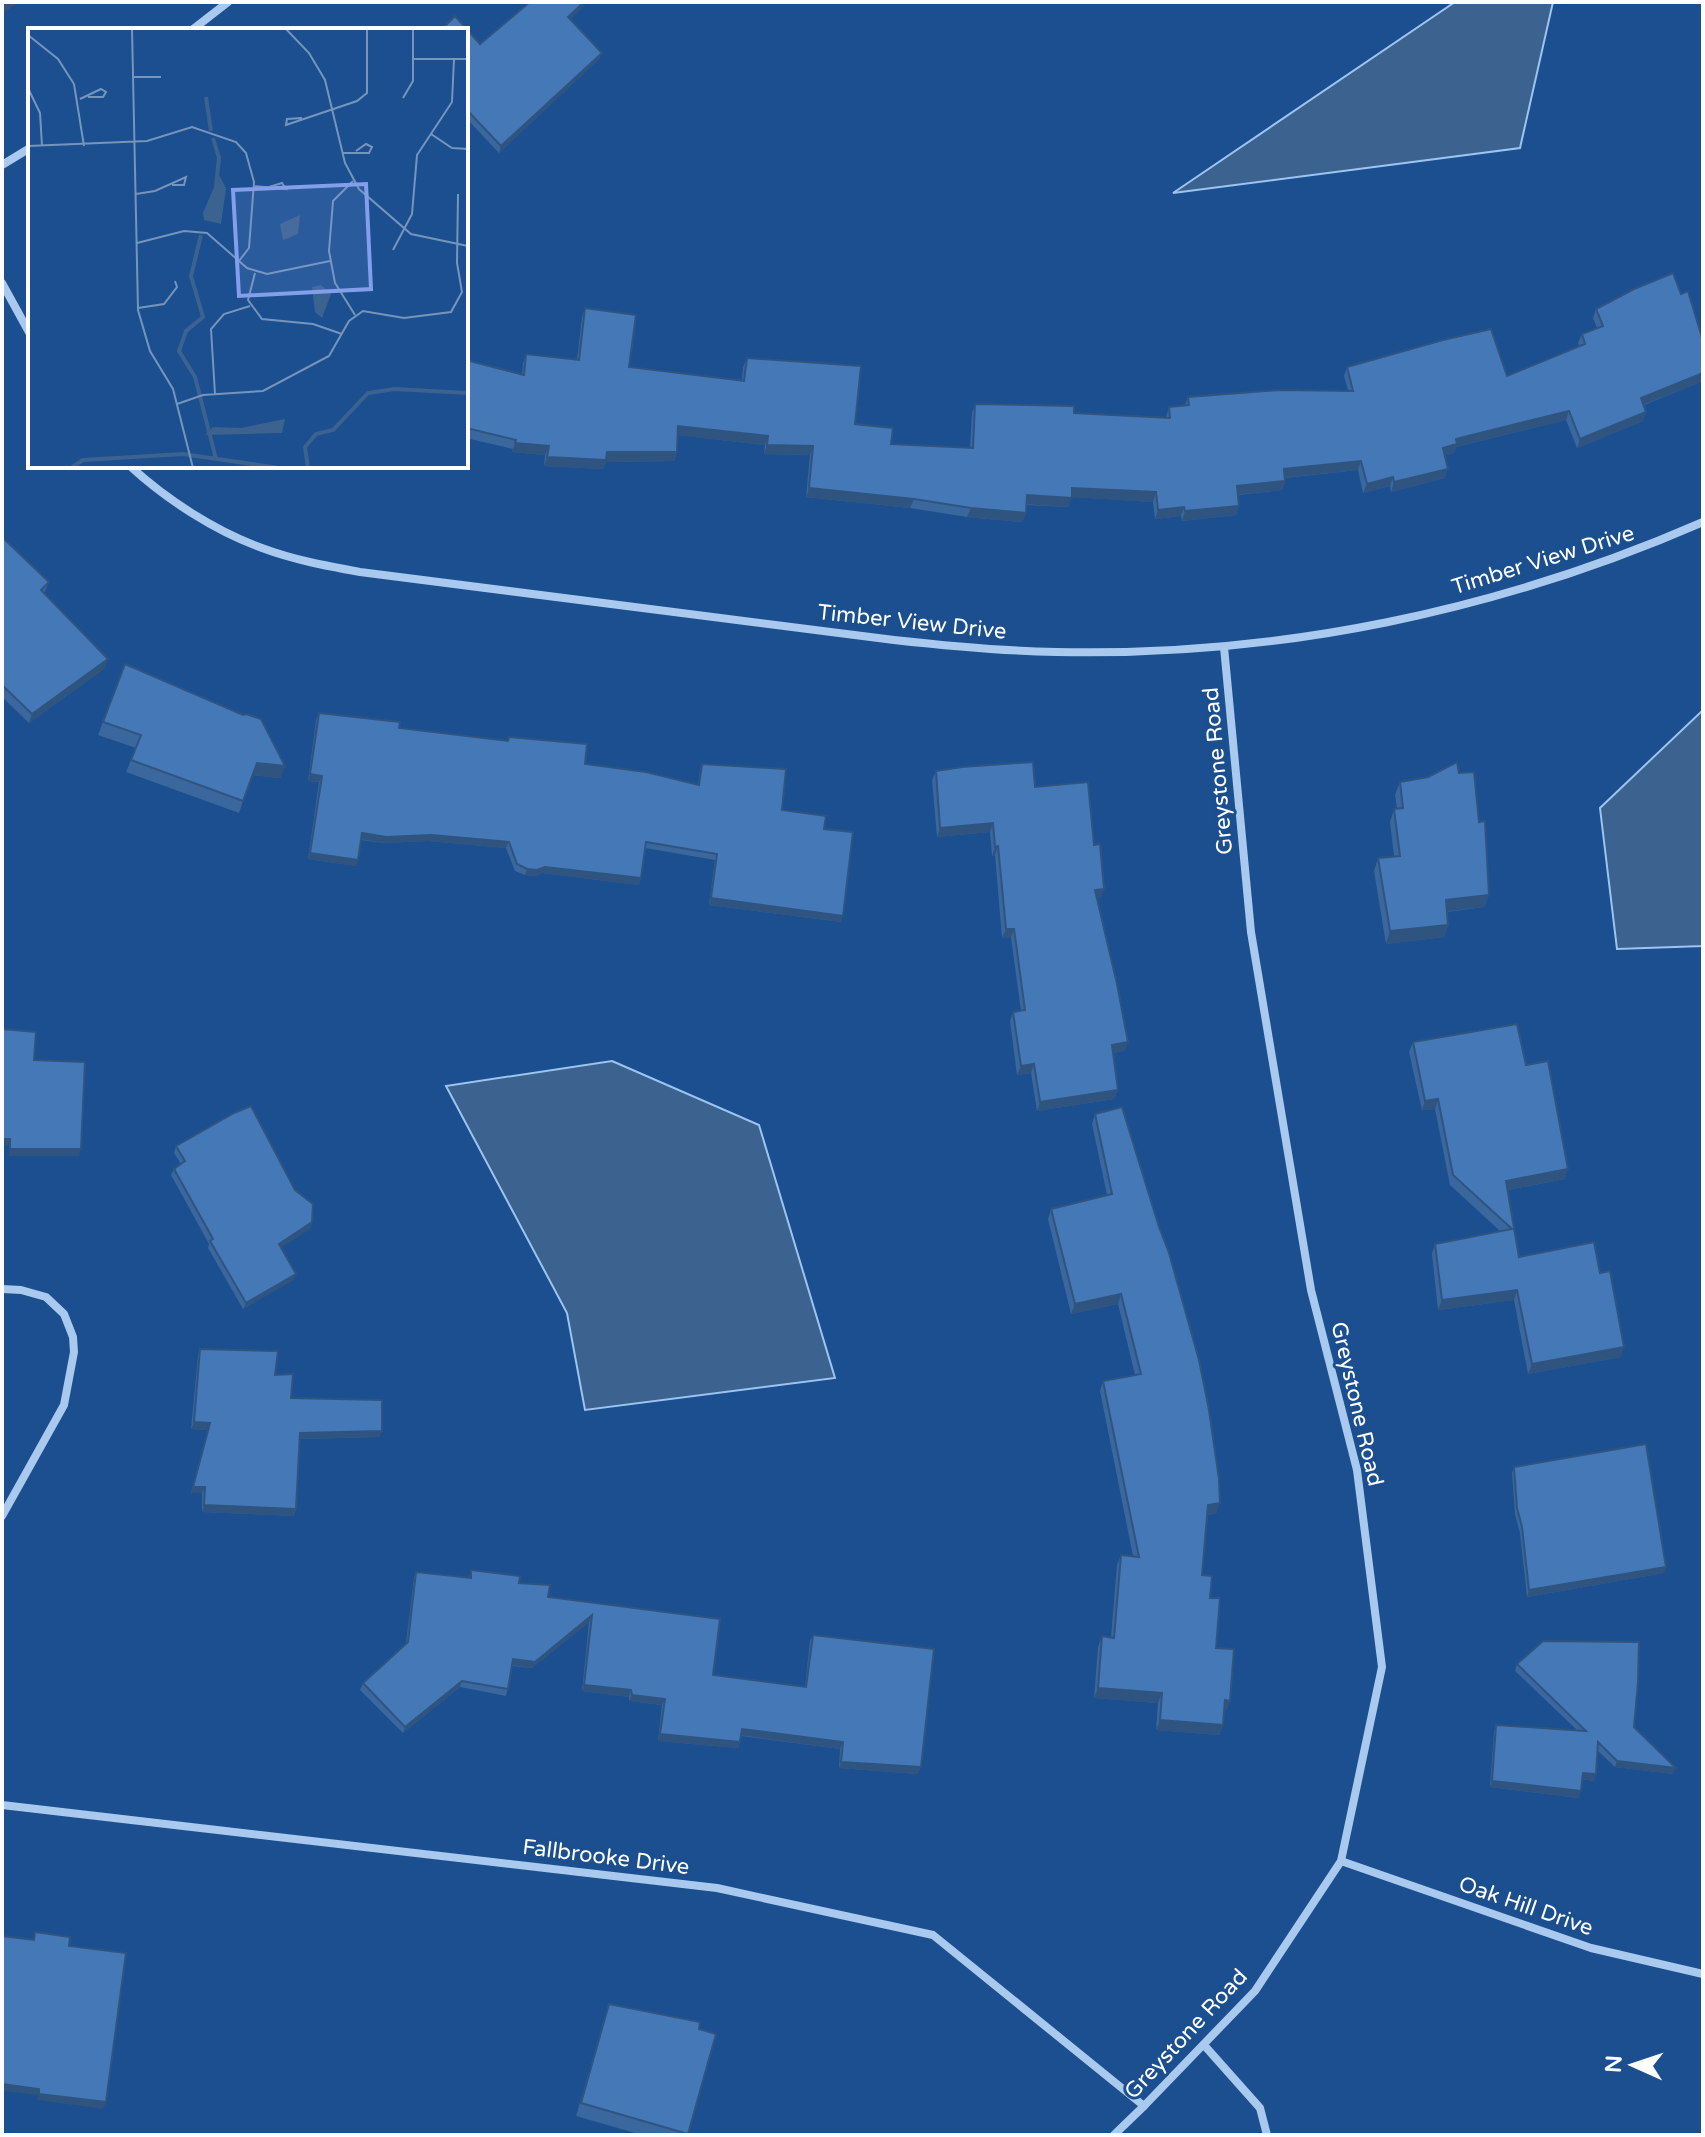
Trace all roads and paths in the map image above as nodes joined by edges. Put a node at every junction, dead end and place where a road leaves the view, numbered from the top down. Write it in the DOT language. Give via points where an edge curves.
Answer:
graph roads {
  1 [pos="228,2"];
  2 [pos="195,28"];
  3 [pos="28,149"];
  4 [pos="2,165"];
  5 [pos="2,283"];
  6 [pos="28,330"];
  7 [pos="132,468"];
  8 [pos="1703,522"];
  9 [pos="1224,647"];
  10 [pos="2,1289"];
  11 [pos="2,1516"];
  12 [pos="2,1805"];
  13 [pos="1341,1861"];
  14 [pos="1703,1974"];
  15 [pos="1204,2045"];
  16 [pos="1144,2106"];
  17 [pos="1114,2135"];
  18 [pos="1267,2135"];
  1 -- 2 [label="street"];
  3 -- 4 [label="street"];
  5 -- 6 [label="street"];
  7 -- 9 [label="street, Timber View Drive" via="175,502 261,548 360,572 975,648 1142,652"];
  8 -- 9 [label="street, Timber View Drive" via="1577,572 1497,596 1396,621"];
  9 -- 13 [label="street, Greystone Road" via="1251,932 1311,1290 1357,1470 1382,1667"];
  10 -- 11 [label="street" via="46,1297 64,1314 74,1352 64,1405"];
  12 -- 16 [label="street, Fallbrooke Drive" via="717,1888 933,1935"];
  13 -- 14 [label="street, Oak Hill Drive" via="1591,1948"];
  13 -- 15 [label="street, Greystone Road" via="1255,1991"];
  15 -- 16 [label="street, Greystone Road"];
  15 -- 18 [label="street" via="1260,2108"];
  16 -- 17 [label="street, Greystone Road"];
}
